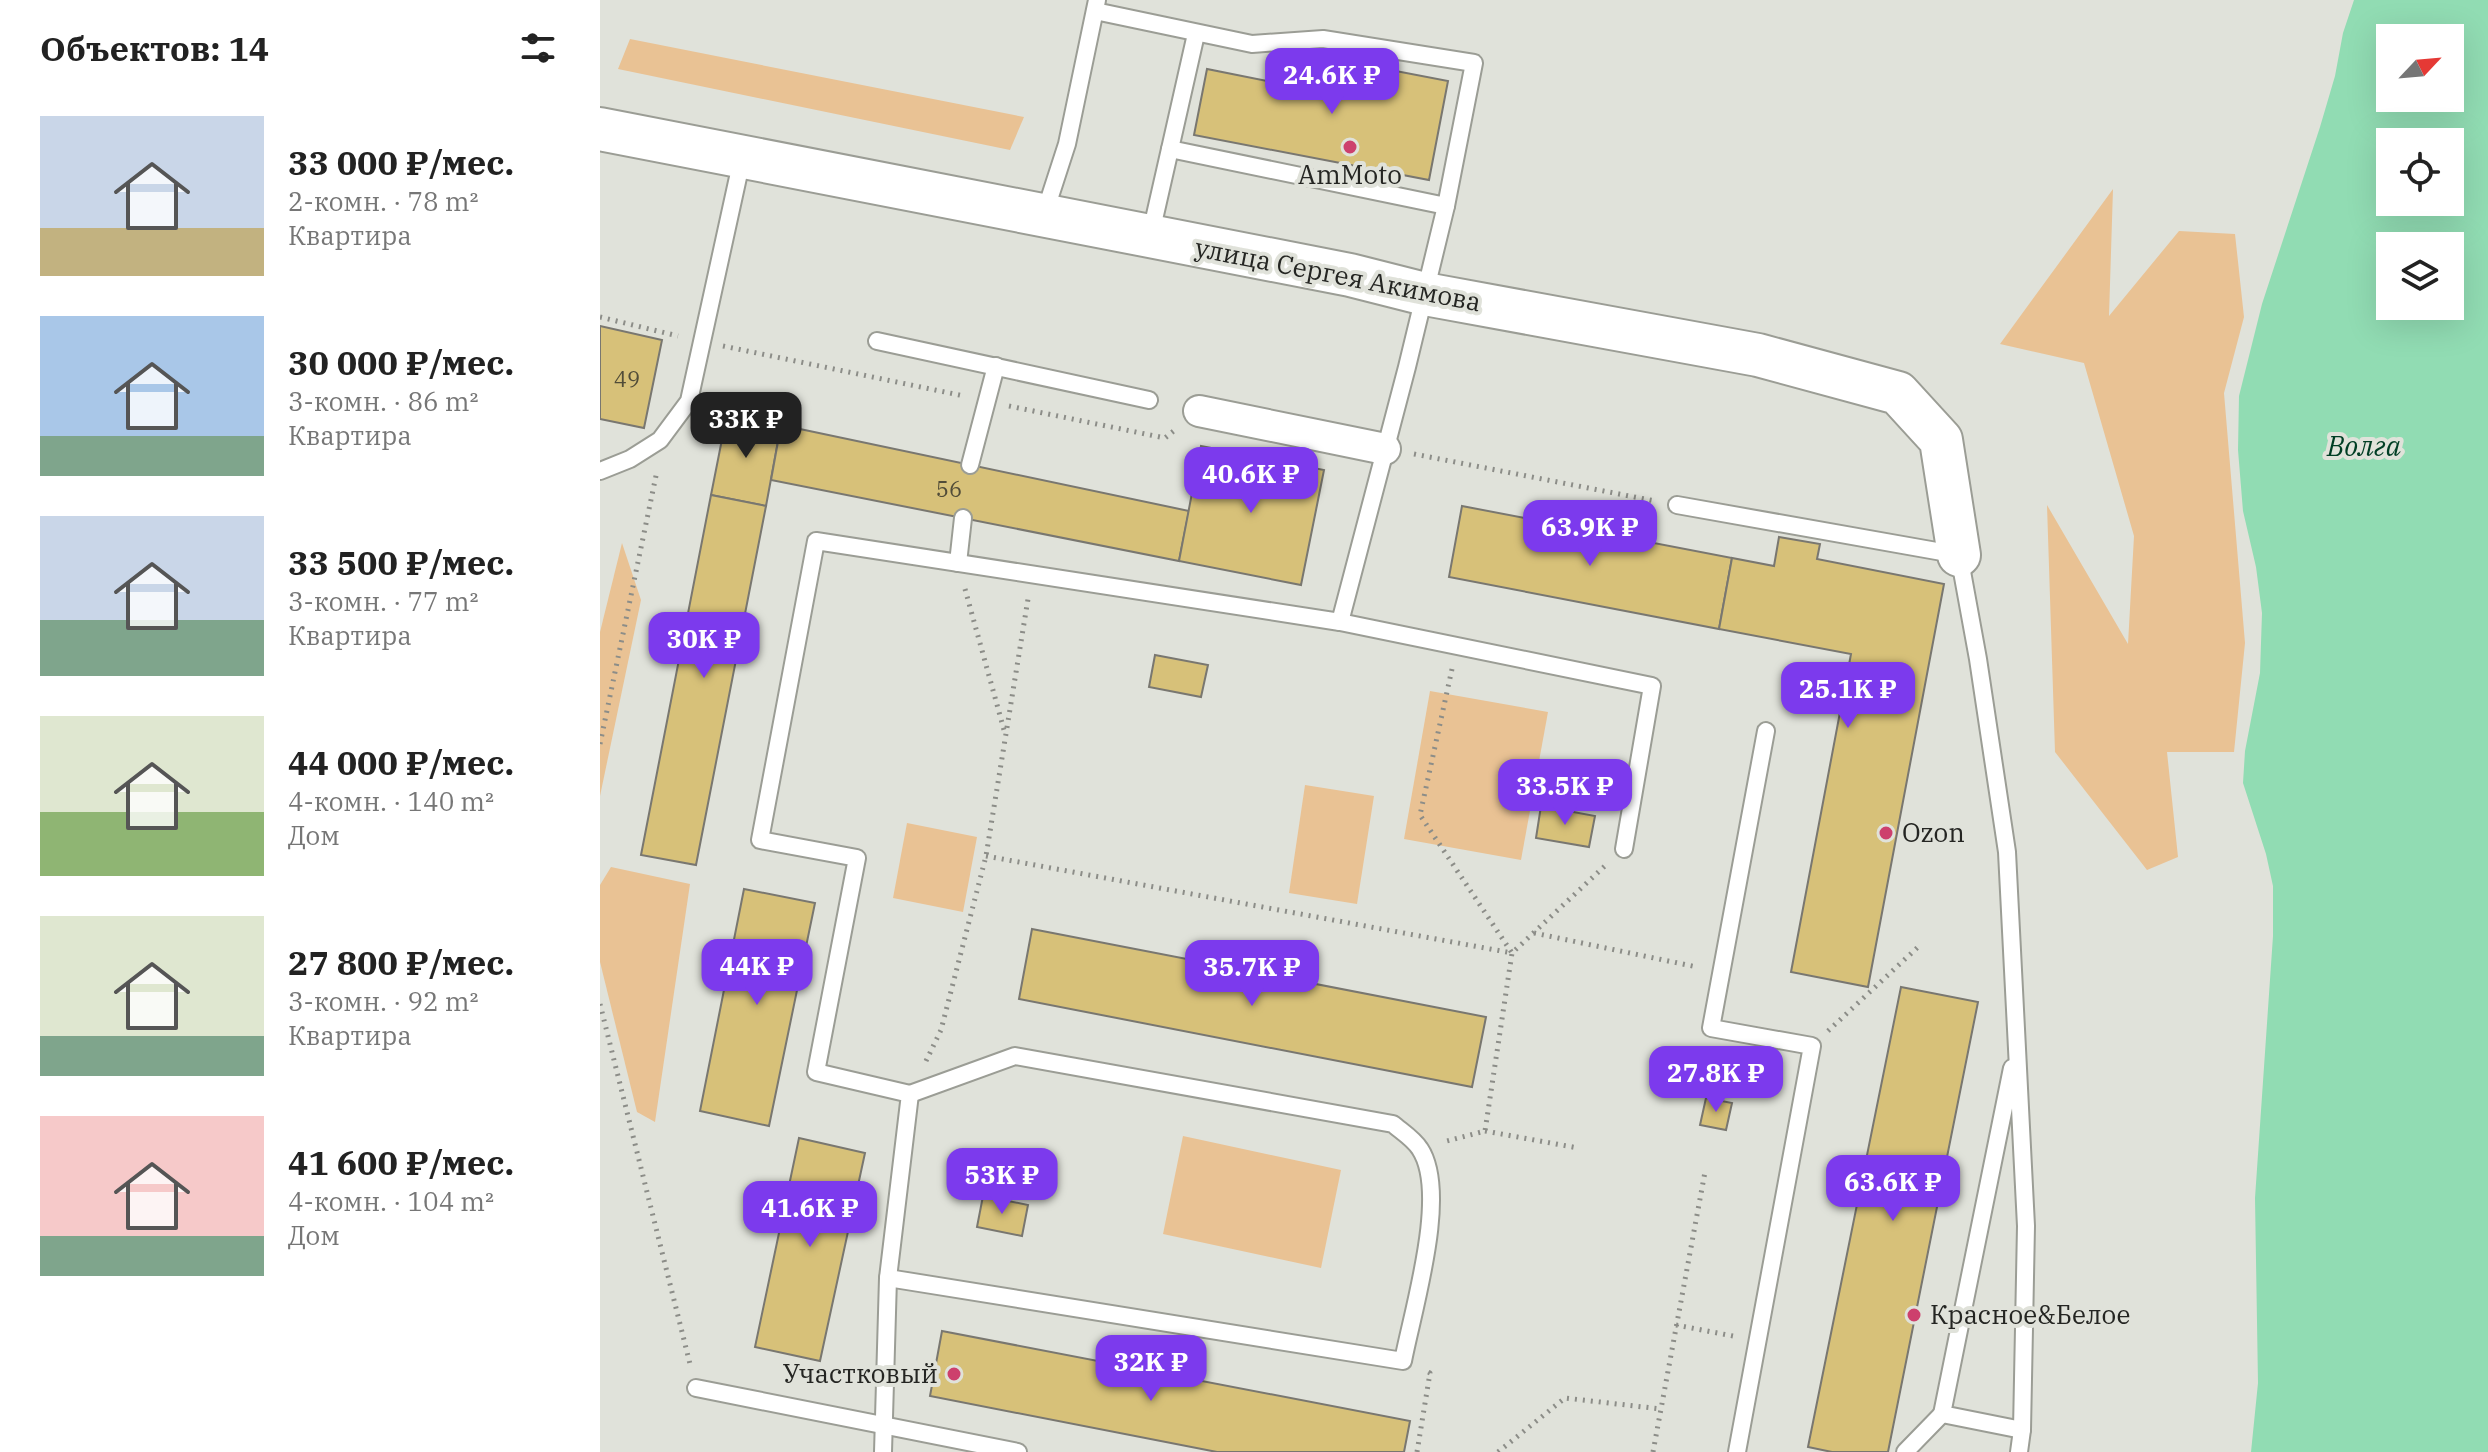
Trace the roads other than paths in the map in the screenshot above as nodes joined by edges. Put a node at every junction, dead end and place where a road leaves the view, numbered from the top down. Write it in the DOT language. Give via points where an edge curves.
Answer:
graph roads {
  1 [pos="1096,6"];
  2 [pos="1196,34"];
  3 [pos="600,129"];
  4 [pos="1170,149"];
  5 [pos="742,157"];
  6 [pos="1446,206"];
  7 [pos="1044,215"];
  8 [pos="1150,238"];
  9 [pos="1425,294"];
  10 [pos="877,341"];
  11 [pos="996,366"];
  12 [pos="1149,400"];
  13 [pos="1199,411"];
  14 [pos="1385,449"];
  15 [pos="970,465"];
  16 [pos="600,471"];
  17 [pos="1677,505"];
  18 [pos="963,518"];
  19 [pos="1959,555"];
  20 [pos="958,563"];
  21 [pos="1340,622"];
  22 [pos="1766,731"];
  23 [pos="1624,849"];
  24 [pos="2017,1043"];
  25 [pos="910,1094"];
  26 [pos="888,1278"];
  27 [pos="696,1388"];
  28 [pos="1942,1414"];
  29 [pos="884,1427"];
  30 [pos="2022,1430"];
  31 [pos="883,1452"];
  32 [pos="1018,1452"];
  33 [pos="1737,1452"];
  34 [pos="1905,1452"];
  35 [pos="2019,1452"];
  1 -- 2 [label="lane"];
  1 -- 7 [label="lane" via="1067,144"];
  2 -- 4 [label="lane"];
  2 -- 6 [label="lane" via="1252,44 1323,39 1474,63"];
  3 -- 5 [label="street, улица Сергея Акимова"];
  4 -- 6 [label="lane"];
  4 -- 8 [label="lane"];
  5 -- 7 [label="street, улица Сергея Акимова"];
  5 -- 16 [label="lane" via="689,401 660,440"];
  6 -- 9 [label="lane"];
  7 -- 8 [label="street, улица Сергея Акимова"];
  8 -- 9 [label="street, улица Сергея Акимова"];
  9 -- 14 [label="lane"];
  9 -- 19 [label="street, улица Сергея Акимова" via="1758,355 1898,393 1941,440"];
  10 -- 11 [label="lane"];
  11 -- 12 [label="lane"];
  11 -- 15 [label="lane"];
  13 -- 14 [label="street"];
  14 -- 21 [label="lane"];
  17 -- 19 [label="lane"];
  18 -- 20 [label="lane"];
  19 -- 24 [label="lane" via="2007,852"];
  20 -- 21 [label="lane"];
  20 -- 25 [label="lane" via="816,541 760,840 857,858 816,1072"];
  21 -- 23 [label="lane" via="1652,686"];
  22 -- 33 [label="lane" via="1711,1028 1812,1046"];
  24 -- 28 [label="lane"];
  24 -- 30 [label="lane" via="2026,1226"];
  25 -- 26 [label="lane"];
  25 -- 26 [label="lane" via="1015,1056 1393,1124 1420,1148 1432,1179 1433,1214 1403,1361"];
  26 -- 29 [label="lane"];
  27 -- 29 [label="lane"];
  28 -- 30 [label="lane"];
  28 -- 34 [label="lane"];
  29 -- 31 [label="lane"];
  29 -- 32 [label="lane"];
  30 -- 35 [label="lane"];
}
